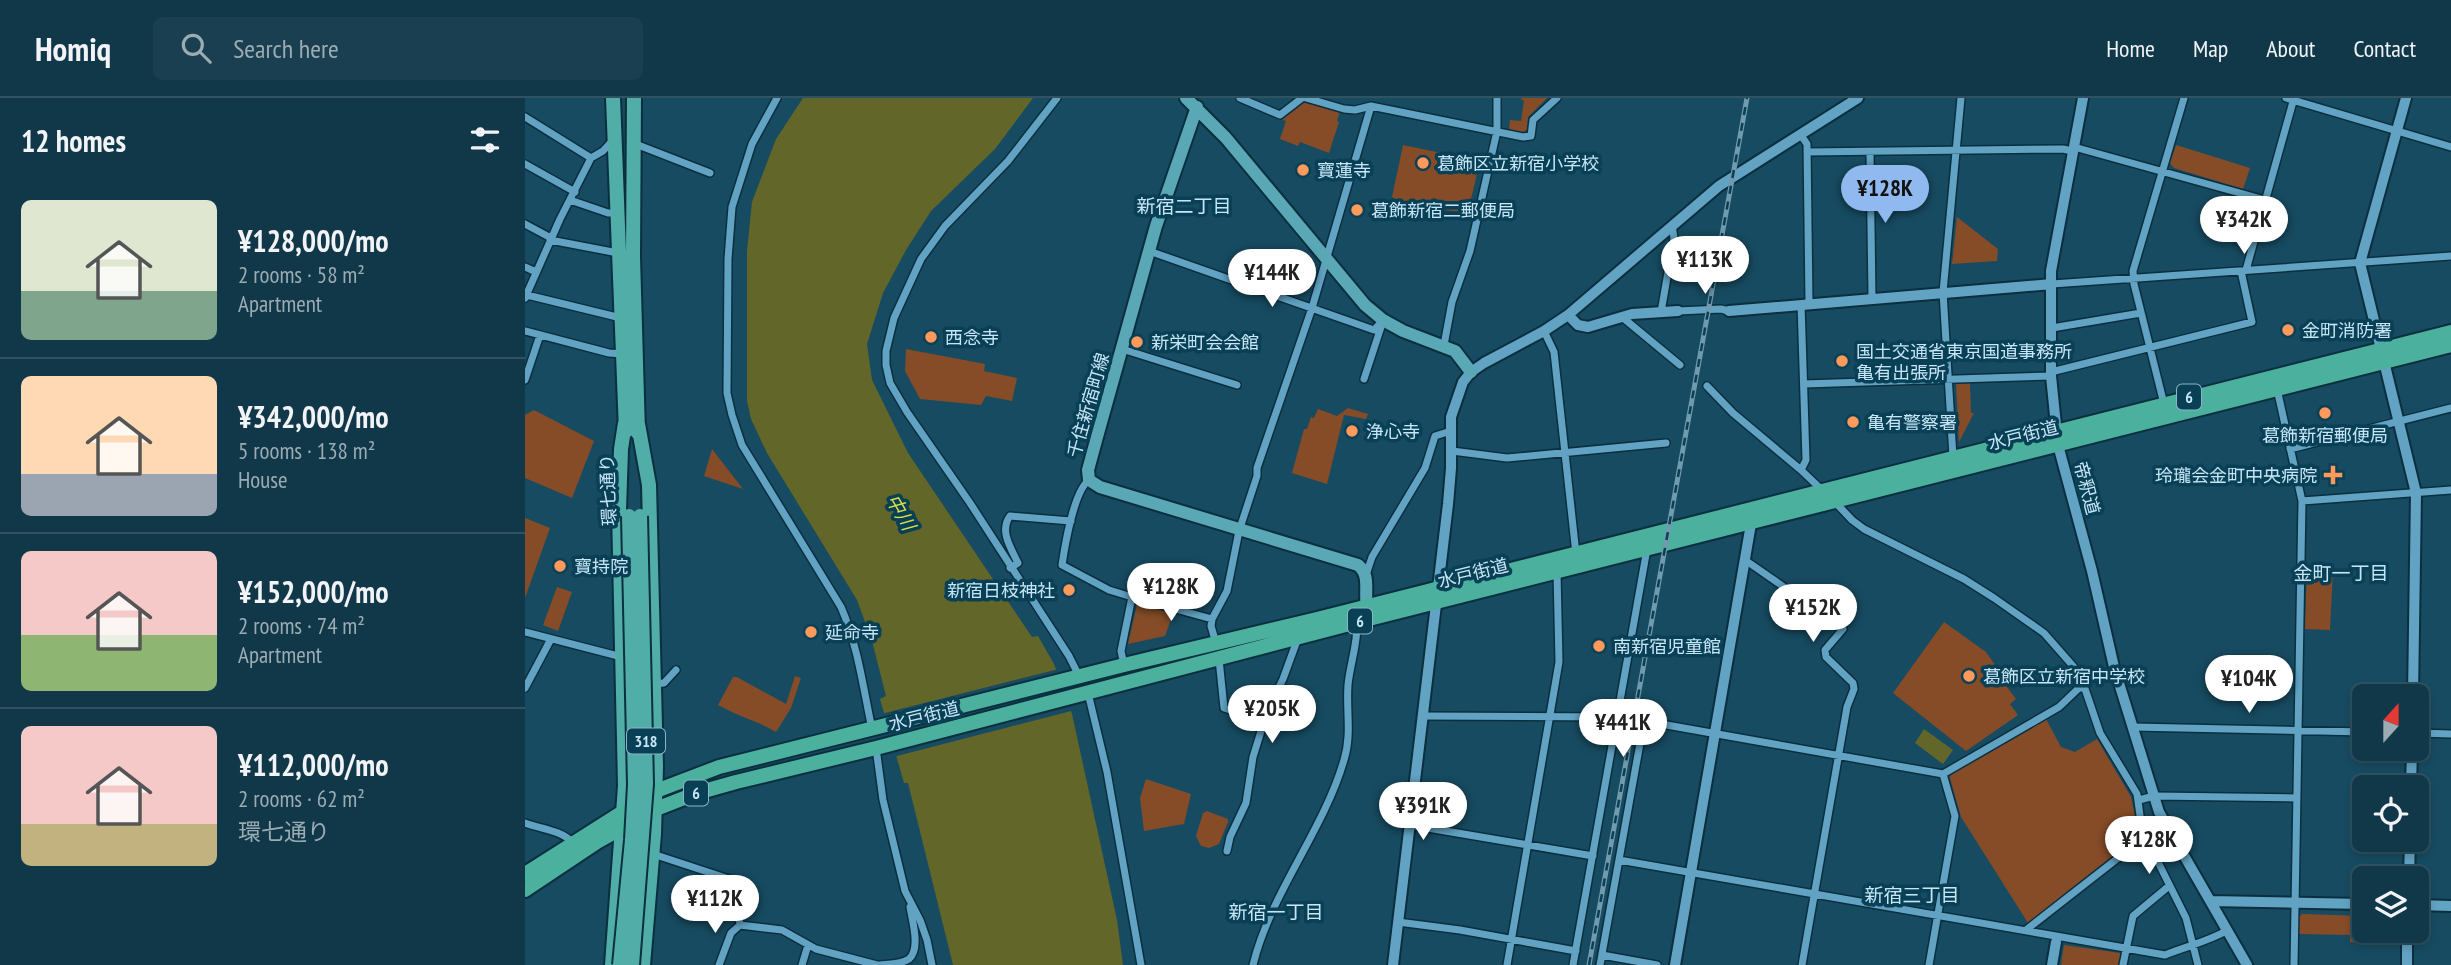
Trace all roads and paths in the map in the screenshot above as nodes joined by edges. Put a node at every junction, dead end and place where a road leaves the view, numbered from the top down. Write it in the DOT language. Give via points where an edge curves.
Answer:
graph roads {
  1 [pos="613,98"];
  2 [pos="634,98"];
  3 [pos="777,98"];
  4 [pos="1057,98"];
  5 [pos="1186,98"];
  6 [pos="1240,98"];
  7 [pos="1304,98"];
  8 [pos="1367,98"];
  9 [pos="1497,98"];
  10 [pos="1557,98"];
  11 [pos="1858,98"];
  12 [pos="1961,98"];
  13 [pos="2083,98"];
  14 [pos="2184,98"];
  15 [pos="2406,98"];
  16 [pos="2291,99"];
  17 [pos="1200,103"];
  18 [pos="1368,106"];
  19 [pos="525,117"];
  20 [pos="1497,131"];
  21 [pos="2396,131"];
  22 [pos="1800,134"];
  23 [pos="613,139"];
  24 [pos="633,143"];
  25 [pos="2451,147"];
  26 [pos="2073,149"];
  27 [pos="1956,151"];
  28 [pos="1807,152"];
  29 [pos="1870,153"];
  30 [pos="591,158"];
  31 [pos="525,164"];
  32 [pos="2162,172"];
  33 [pos="710,173"];
  34 [pos="573,196"];
  35 [pos="2265,200"];
  36 [pos="619,213"];
  37 [pos="525,224"];
  38 [pos="1672,225"];
  39 [pos="551,239"];
  40 [pos="1149,251"];
  41 [pos="619,253"];
  42 [pos="2451,256"];
  43 [pos="1326,260"];
  44 [pos="2360,263"];
  45 [pos="525,267"];
  46 [pos="2243,271"];
  47 [pos="537,272"];
  48 [pos="2133,278"];
  49 [pos="2052,284"];
  50 [pos="1943,292"];
  51 [pos="526,296"];
  52 [pos="1872,298"];
  53 [pos="1805,303"];
  54 [pos="1312,307"];
  55 [pos="1678,311"];
  56 [pos="1730,311"];
  57 [pos="1661,313"];
  58 [pos="2141,313"];
  59 [pos="1569,315"];
  60 [pos="1622,317"];
  61 [pos="622,318"];
  62 [pos="1383,320"];
  63 [pos="2052,328"];
  64 [pos="525,331"];
  65 [pos="1544,331"];
  66 [pos="2451,332"];
  67 [pos="540,335"];
  68 [pos="1444,345"];
  69 [pos="2451,345"];
  70 [pos="2149,348"];
  71 [pos="1122,349"];
  72 [pos="623,354"];
  73 [pos="2383,356"];
  74 [pos="1681,365"];
  75 [pos="1471,372"];
  76 [pos="2051,374"];
  77 [pos="1364,379"];
  78 [pos="525,380"];
  79 [pos="1948,380"];
  80 [pos="1804,384"];
  81 [pos="1237,385"];
  82 [pos="1707,386"];
  83 [pos="2277,390"];
  84 [pos="2164,404"];
  85 [pos="2451,408"];
  86 [pos="2400,422"];
  87 [pos="632,423"];
  88 [pos="1451,431"];
  89 [pos="2057,438"];
  90 [pos="1666,443"];
  91 [pos="2290,449"];
  92 [pos="1452,451"];
  93 [pos="1564,452"];
  94 [pos="1953,457"];
  95 [pos="1801,470"];
  96 [pos="1089,480"];
  97 [pos="2451,489"];
  98 [pos="1822,490"];
  99 [pos="2416,493"];
  100 [pos="2302,501"];
  101 [pos="1835,502"];
  102 [pos="634,516"];
  103 [pos="1752,516"];
  104 [pos="1072,521"];
  105 [pos="1239,531"];
  106 [pos="1636,539"];
  107 [pos="1647,549"];
  108 [pos="1576,554"];
  109 [pos="1745,561"];
  110 [pos="1010,568"];
  111 [pos="1557,572"];
  112 [pos="1366,575"];
  113 [pos="1436,595"];
  114 [pos="1132,597"];
  115 [pos="1367,606"];
  116 [pos="1212,619"];
  117 [pos="1357,622"];
  118 [pos="525,632"];
  119 [pos="1299,637"];
  120 [pos="551,639"];
  121 [pos="1218,651"];
  122 [pos="622,657"];
  123 [pos="1124,665"];
  124 [pos="676,670"];
  125 [pos="1073,678"];
  126 [pos="654,684"];
  127 [pos="2413,684"];
  128 [pos="2084,687"];
  129 [pos="525,688"];
  130 [pos="1081,695"];
  131 [pos="1422,716"];
  132 [pos="1549,717"];
  133 [pos="1616,717"];
  134 [pos="1265,721"];
  135 [pos="2133,727"];
  136 [pos="877,728"];
  137 [pos="2298,731"];
  138 [pos="2352,732"];
  139 [pos="2429,733"];
  140 [pos="1714,734"];
  141 [pos="2451,734"];
  142 [pos="625,742"];
  143 [pos="656,745"];
  144 [pos="881,747"];
  145 [pos="1838,755"];
  146 [pos="1943,774"];
  147 [pos="656,791"];
  148 [pos="2154,796"];
  149 [pos="2297,797"];
  150 [pos="2139,800"];
  151 [pos="656,809"];
  152 [pos="624,811"];
  153 [pos="525,823"];
  154 [pos="1410,825"];
  155 [pos="623,827"];
  156 [pos="2145,836"];
  157 [pos="572,842"];
  158 [pos="597,842"];
  159 [pos="1527,845"];
  160 [pos="1227,852"];
  161 [pos="653,854"];
  162 [pos="1593,856"];
  163 [pos="621,860"];
  164 [pos="1619,860"];
  165 [pos="1690,872"];
  166 [pos="525,874"];
  167 [pos="620,879"];
  168 [pos="651,880"];
  169 [pos="2169,886"];
  170 [pos="525,890"];
  171 [pos="1814,894"];
  172 [pos="909,901"];
  173 [pos="2211,901"];
  174 [pos="2295,903"];
  175 [pos="2352,904"];
  176 [pos="2429,905"];
  177 [pos="2451,906"];
  178 [pos="1938,914"];
  179 [pos="1398,922"];
  180 [pos="740,925"];
  181 [pos="2026,930"];
  182 [pos="2228,930"];
  183 [pos="1512,939"];
  184 [pos="2056,939"];
  185 [pos="2407,943"];
  186 [pos="808,945"];
  187 [pos="2194,945"];
  188 [pos="2126,949"];
  189 [pos="1576,951"];
  190 [pos="1602,955"];
  191 [pos="612,965"];
  192 [pos="621,965"];
  193 [pos="632,965"];
  194 [pos="643,965"];
  195 [pos="719,965"];
  196 [pos="802,965"];
  197 [pos="878,965"];
  198 [pos="932,965"];
  199 [pos="1141,965"];
  200 [pos="1253,965"];
  201 [pos="1392,965"];
  202 [pos="1507,965"];
  203 [pos="1573,965"];
  204 [pos="1600,965"];
  205 [pos="1657,965"];
  206 [pos="1675,965"];
  207 [pos="1802,965"];
  208 [pos="1929,965"];
  209 [pos="2052,965"];
  210 [pos="2123,965"];
  211 [pos="2198,965"];
  212 [pos="2247,965"];
  213 [pos="2294,965"];
  214 [pos="2407,965"];
  1 -- 23 [label="main road, 環七通り / 318"];
  2 -- 24 [label="main road, 環七通り / 318"];
  3 -- 136 [label="street" via="752,144 732,206 727,393 742,445 841,607"];
  4 -- 110 [label="street" via="1008,161 933,241 902,299 886,351 894,391"];
  5 -- 17 [label="main road"];
  6 -- 7 [label="street" via="1280,115"];
  7 -- 18 [label="street" via="1344,109"];
  8 -- 18 [label="street"];
  9 -- 20 [label="street"];
  10 -- 20 [label="street" via="1533,120 1531,136"];
  11 -- 22 [label="street"];
  12 -- 27 [label="street"];
  13 -- 26 [label="street, 帝釈道"];
  14 -- 32 [label="street"];
  15 -- 21 [label="street"];
  16 -- 21 [label="street"];
  16 -- 35 [label="street"];
  17 -- 40 [label="main road, 千住新宿町線"];
  17 -- 43 [label="main road"];
  18 -- 20 [label="street"];
  18 -- 43 [label="street"];
  19 -- 30 [label="street"];
  20 -- 68 [label="street"];
  21 -- 25 [label="street"];
  21 -- 44 [label="street"];
  22 -- 28 [label="street"];
  22 -- 38 [label="street" via="1719,186"];
  23 -- 30 [label="street"];
  23 -- 36 [label="main road, 環七通り / 318"];
  24 -- 33 [label="street"];
  24 -- 87 [label="main road, 環七通り / 318"];
  26 -- 27 [label="street"];
  26 -- 32 [label="street"];
  26 -- 49 [label="street, 帝釈道"];
  27 -- 29 [label="street"];
  27 -- 50 [label="street"];
  28 -- 29 [label="street"];
  28 -- 53 [label="street"];
  29 -- 52 [label="street"];
  30 -- 34 [label="street"];
  31 -- 34 [label="street"];
  32 -- 35 [label="street"];
  32 -- 48 [label="street"];
  34 -- 36 [label="street" via="608,213"];
  34 -- 39 [label="street"];
  35 -- 46 [label="street"];
  36 -- 41 [label="main road, 環七通り / 318"];
  37 -- 39 [label="street"];
  38 -- 57 [label="street" via="1674,238"];
  38 -- 59 [label="street"];
  39 -- 41 [label="street"];
  39 -- 47 [label="street"];
  40 -- 54 [label="street"];
  40 -- 71 [label="main road, 千住新宿町線"];
  41 -- 61 [label="main road, 環七通り / 318"];
  42 -- 44 [label="street"];
  43 -- 54 [label="street"];
  43 -- 62 [label="main road"];
  44 -- 46 [label="street"];
  44 -- 73 [label="street"];
  45 -- 47 [label="street"];
  46 -- 48 [label="street"];
  46 -- 70 [label="street" via="2252,322"];
  47 -- 51 [label="street"];
  48 -- 49 [label="street"];
  48 -- 58 [label="street"];
  49 -- 50 [label="street"];
  49 -- 63 [label="street, 帝釈道"];
  50 -- 52 [label="street"];
  50 -- 79 [label="street"];
  51 -- 61 [label="street"];
  52 -- 53 [label="street"];
  53 -- 56 [label="street"];
  53 -- 80 [label="street"];
  54 -- 62 [label="street" via="1374,330"];
  54 -- 105 [label="street"];
  55 -- 56 [label="street"];
  55 -- 57 [label="street"];
  57 -- 60 [label="street"];
  58 -- 63 [label="street"];
  58 -- 70 [label="street"];
  59 -- 60 [label="street" via="1583,327"];
  59 -- 65 [label="street"];
  60 -- 74 [label="street"];
  61 -- 72 [label="main road, 環七通り / 318"];
  62 -- 68 [label="main road"];
  62 -- 77 [label="street"];
  63 -- 76 [label="street, 帝釈道"];
  64 -- 67 [label="street"];
  65 -- 75 [label="street"];
  65 -- 93 [label="street" via="1554,352"];
  66 -- 73 [label="highway, 水戸街道 / 6"];
  67 -- 72 [label="street"];
  67 -- 78 [label="street"];
  68 -- 75 [label="main road" via="1455,351"];
  69 -- 73 [label="highway, 水戸街道 / 6"];
  70 -- 76 [label="street"];
  70 -- 84 [label="street"];
  71 -- 81 [label="street"];
  71 -- 96 [label="main road, 千住新宿町線"];
  72 -- 87 [label="main road, 環七通り / 318"];
  73 -- 83 [label="highway, 水戸街道 / 6"];
  73 -- 84 [label="highway, 水戸街道 / 6"];
  73 -- 86 [label="street"];
  75 -- 88 [label="street" via="1458,391"];
  76 -- 79 [label="street"];
  76 -- 89 [label="street, 帝釈道"];
  79 -- 80 [label="street"];
  79 -- 94 [label="street"];
  80 -- 95 [label="street" via="1806,460"];
  82 -- 95 [label="street"];
  83 -- 89 [label="highway, 水戸街道 / 6"];
  83 -- 91 [label="street"];
  84 -- 89 [label="highway, 水戸街道 / 6"];
  85 -- 86 [label="street"];
  86 -- 91 [label="street"];
  86 -- 99 [label="street"];
  87 -- 102 [label="main road, 環七通り / 318"];
  87 -- 122 [label="main road" via="619,476"];
  87 -- 126 [label="main road" via="649,485"];
  88 -- 92 [label="street"];
  88 -- 112 [label="street" via="1435,436 1425,468"];
  89 -- 94 [label="highway, 水戸街道 / 6"];
  89 -- 101 [label="highway, 水戸街道 / 6"];
  89 -- 135 [label="street, 帝釈道"];
  90 -- 93 [label="street"];
  91 -- 100 [label="street"];
  92 -- 93 [label="street" via="1507,458"];
  92 -- 113 [label="street"];
  93 -- 108 [label="street"];
  94 -- 98 [label="highway, 水戸街道 / 6"];
  95 -- 98 [label="street"];
  96 -- 104 [label="street" via="1082,485"];
  96 -- 105 [label="main road, 千住新宿町線"];
  97 -- 99 [label="street"];
  98 -- 101 [label="street"];
  98 -- 103 [label="highway, 水戸街道 / 6"];
  99 -- 100 [label="street"];
  99 -- 127 [label="street"];
  100 -- 137 [label="street"];
  101 -- 103 [label="highway, 水戸街道 / 6"];
  101 -- 128 [label="street" via="1864,529 1964,579 2021,615 2073,666"];
  102 -- 192 [label="main road, 環七通り / 318, bridge" via="635,785"];
  102 -- 193 [label="main road, 環七通り / 318, bridge" via="646,784"];
  103 -- 106 [label="highway, 水戸街道 / 6"];
  103 -- 107 [label="highway, 水戸街道 / 6"];
  103 -- 109 [label="street"];
  104 -- 110 [label="street" via="1010,516 1005,522 1006,536 1018,563"];
  104 -- 114 [label="street" via="1062,565"];
  105 -- 112 [label="main road, 千住新宿町線" via="1358,565"];
  105 -- 116 [label="street" via="1227,591"];
  106 -- 107 [label="street"];
  106 -- 108 [label="highway, 水戸街道 / 6"];
  107 -- 111 [label="highway, 水戸街道 / 6"];
  107 -- 133 [label="street"];
  108 -- 113 [label="highway, 水戸街道 / 6"];
  109 -- 140 [label="street"];
  109 -- 145 [label="street" via="1843,629 1825,650 1854,689"];
  110 -- 125 [label="street" via="1069,656"];
  111 -- 113 [label="highway, 水戸街道 / 6"];
  111 -- 132 [label="street" via="1559,662"];
  112 -- 115 [label="main road"];
  113 -- 115 [label="highway, 水戸街道 / 6"];
  113 -- 117 [label="highway, 水戸街道 / 6"];
  113 -- 131 [label="street"];
  114 -- 116 [label="street"];
  114 -- 123 [label="street" via="1121,651"];
  115 -- 121 [label="highway, 水戸街道 / 6"];
  116 -- 121 [label="street"];
  117 -- 119 [label="highway, 水戸街道 / 6"];
  117 -- 200 [label="street" via="1347,689 1350,729 1344,759 1332,794 1268,921"];
  118 -- 120 [label="street"];
  119 -- 121 [label="highway, 水戸街道 / 6"];
  119 -- 134 [label="street"];
  120 -- 122 [label="street"];
  120 -- 129 [label="street"];
  121 -- 123 [label="highway, 水戸街道 / 6"];
  121 -- 130 [label="highway, 水戸街道 / 6"];
  121 -- 134 [label="street" via="1224,708"];
  122 -- 142 [label="main road"];
  123 -- 125 [label="highway, 水戸街道 / 6"];
  124 -- 126 [label="street" via="664,683"];
  125 -- 136 [label="highway, 水戸街道 / 6"];
  126 -- 143 [label="main road"];
  128 -- 146 [label="street" via="2059,708"];
  128 -- 150 [label="street" via="2100,733"];
  130 -- 144 [label="highway, 水戸街道 / 6"];
  130 -- 199 [label="street" via="1109,783"];
  131 -- 132 [label="street"];
  131 -- 154 [label="street"];
  132 -- 133 [label="street"];
  132 -- 159 [label="street"];
  133 -- 162 [label="street"];
  134 -- 160 [label="street" via="1253,757 1247,803"];
  135 -- 137 [label="street"];
  135 -- 148 [label="street, 帝釈道"];
  136 -- 147 [label="highway, 水戸街道 / 6" via="719,767"];
  137 -- 138 [label="street"];
  137 -- 149 [label="street"];
  139 -- 141 [label="street"];
  140 -- 145 [label="street"];
  140 -- 164 [label="street" via="1644,721"];
  140 -- 165 [label="street"];
  142 -- 143 [label="main road" via="631,757 648,758"];
  142 -- 152 [label="main road"];
  143 -- 147 [label="main road"];
  144 -- 151 [label="highway, 水戸街道 / 6" via="736,782"];
  144 -- 172 [label="street" via="886,812"];
  145 -- 146 [label="street"];
  145 -- 171 [label="street"];
  146 -- 178 [label="street" via="1955,816"];
  147 -- 151 [label="main road"];
  147 -- 152 [label="highway, 水戸街道 / 6"];
  148 -- 149 [label="street"];
  148 -- 150 [label="street"];
  148 -- 173 [label="street, 帝釈道" via="2169,833"];
  149 -- 174 [label="street"];
  150 -- 156 [label="street"];
  151 -- 155 [label="highway, 水戸街道 / 6"];
  151 -- 161 [label="main road"];
  152 -- 155 [label="main road"];
  152 -- 157 [label="highway, 水戸街道 / 6"];
  153 -- 157 [label="street" via="562,833"];
  154 -- 159 [label="street"];
  154 -- 179 [label="street"];
  155 -- 158 [label="highway, 水戸街道 / 6"];
  155 -- 163 [label="main road"];
  156 -- 169 [label="street"];
  156 -- 181 [label="street"];
  157 -- 166 [label="highway, 水戸街道 / 6"];
  158 -- 163 [label="main road" via="613,849"];
  158 -- 170 [label="highway, 水戸街道 / 6"];
  159 -- 162 [label="street"];
  159 -- 183 [label="street"];
  161 -- 168 [label="main road"];
  161 -- 180 [label="street" via="729,879 735,885"];
  162 -- 189 [label="street"];
  163 -- 167 [label="main road"];
  164 -- 165 [label="street"];
  164 -- 190 [label="street"];
  165 -- 171 [label="street"];
  165 -- 206 [label="street"];
  167 -- 168 [label="main road" via="630,871 642,872"];
  167 -- 191 [label="main road"];
  168 -- 194 [label="main road"];
  169 -- 187 [label="street"];
  169 -- 188 [label="street" via="2133,916"];
  171 -- 178 [label="street"];
  171 -- 207 [label="street"];
  172 -- 197 [label="street" via="912,955"];
  172 -- 198 [label="street" via="920,920"];
  173 -- 174 [label="street"];
  173 -- 182 [label="street, 帝釈道"];
  174 -- 175 [label="street"];
  174 -- 213 [label="street"];
  176 -- 177 [label="street"];
  178 -- 181 [label="street"];
  178 -- 208 [label="street"];
  179 -- 183 [label="street"];
  179 -- 201 [label="street"];
  180 -- 186 [label="street" via="782,930"];
  180 -- 195 [label="street" via="731,933"];
  181 -- 184 [label="street"];
  182 -- 187 [label="street"];
  182 -- 212 [label="street, 帝釈道"];
  183 -- 189 [label="street"];
  183 -- 202 [label="street"];
  184 -- 188 [label="street"];
  184 -- 209 [label="street"];
  185 -- 214 [label="street"];
  186 -- 196 [label="street"];
  186 -- 197 [label="street"];
  187 -- 188 [label="street" via="2165,955"];
  187 -- 211 [label="street"];
  188 -- 210 [label="street"];
  189 -- 203 [label="street"];
  190 -- 204 [label="street"];
  190 -- 205 [label="street"];
}
